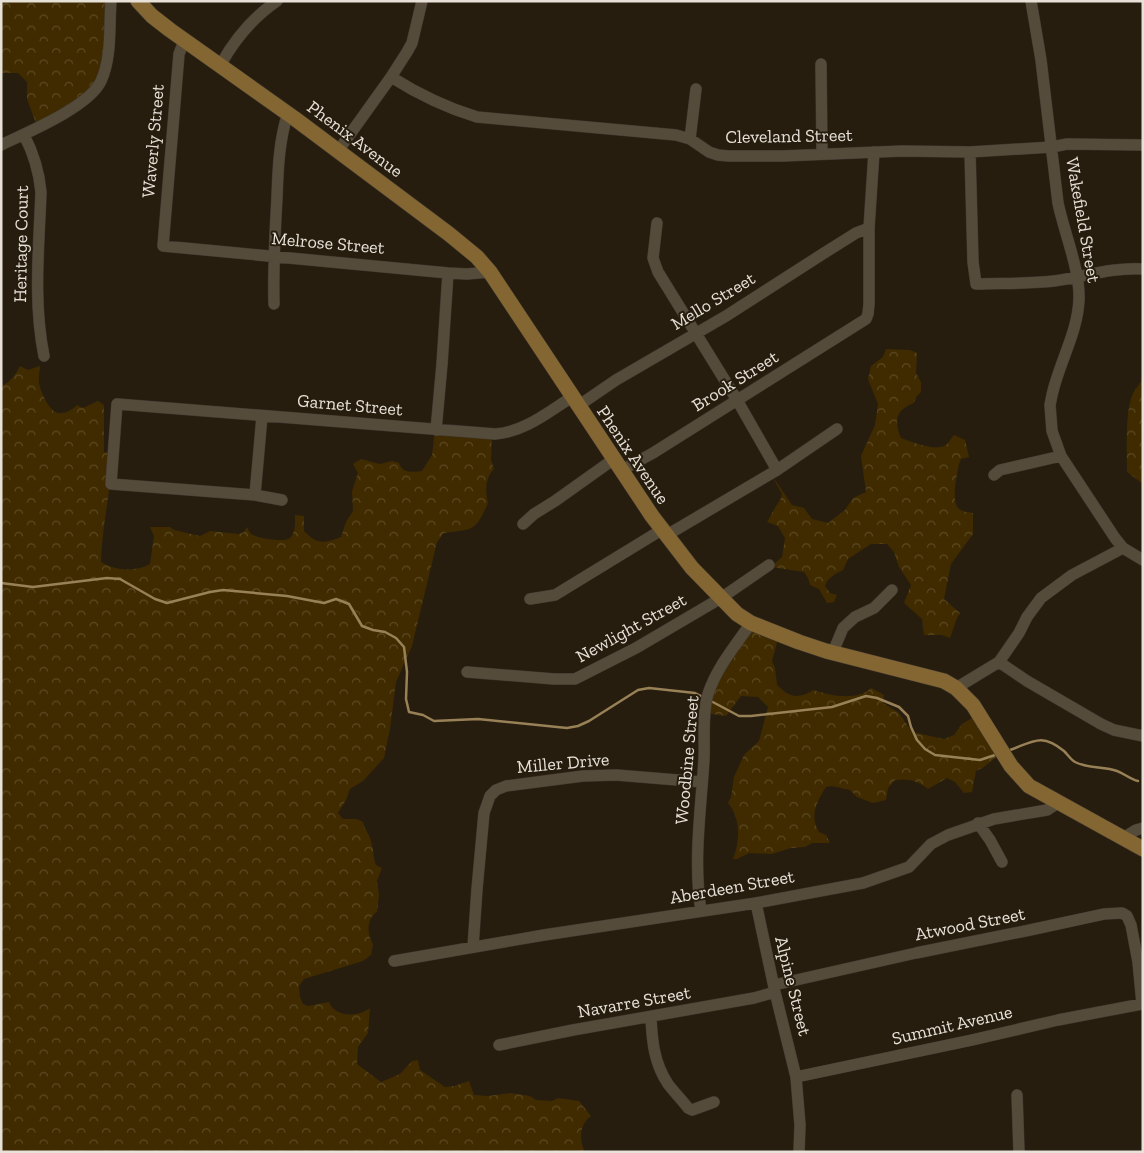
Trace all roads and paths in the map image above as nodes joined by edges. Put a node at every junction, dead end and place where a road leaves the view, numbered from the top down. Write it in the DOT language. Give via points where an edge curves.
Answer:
graph roads {
  1 [pos="138,1"];
  2 [pos="422,1"];
  3 [pos="1031,1"];
  4 [pos="113,3"];
  5 [pos="270,3"];
  6 [pos="184,40"];
  7 [pos="220,64"];
  8 [pos="821,64"];
  9 [pos="391,78"];
  10 [pos="696,88"];
  11 [pos="288,114"];
  12 [pos="24,135"];
  13 [pos="690,139"];
  14 [pos="1,145"];
  15 [pos="1143,145"];
  16 [pos="1052,147"];
  17 [pos="338,150"];
  18 [pos="874,152"];
  19 [pos="970,152"];
  20 [pos="822,154"];
  21 [pos="657,223"];
  22 [pos="869,228"];
  23 [pos="163,246"];
  24 [pos="273,256"];
  25 [pos="1143,269"];
  26 [pos="490,272"];
  27 [pos="448,273"];
  28 [pos="1077,277"];
  29 [pos="274,304"];
  30 [pos="695,333"];
  31 [pos="44,356"];
  32 [pos="737,400"];
  33 [pos="575,402"];
  34 [pos="262,416"];
  35 [pos="837,429"];
  36 [pos="436,430"];
  37 [pos="1062,456"];
  38 [pos="618,465"];
  39 [pos="777,470"];
  40 [pos="994,475"];
  41 [pos="255,495"];
  42 [pos="282,500"];
  43 [pos="523,524"];
  44 [pos="665,532"];
  45 [pos="1123,548"];
  46 [pos="1143,560"];
  47 [pos="769,565"];
  48 [pos="892,590"];
  49 [pos="721,598"];
  50 [pos="530,599"];
  51 [pos="751,623"];
  52 [pos="833,652"];
  53 [pos="998,662"];
  54 [pos="467,672"];
  55 [pos="956,688"];
  56 [pos="1143,736"];
  57 [pos="702,782"];
  58 [pos="1058,803"];
  59 [pos="978,824"];
  60 [pos="1143,828"];
  61 [pos="1123,838"];
  62 [pos="1143,849"];
  63 [pos="1002,862"];
  64 [pos="756,903"];
  65 [pos="701,911"];
  66 [pos="473,947"];
  67 [pos="1140,960"];
  68 [pos="394,962"];
  69 [pos="774,988"];
  70 [pos="651,1017"];
  71 [pos="499,1045"];
  72 [pos="796,1077"];
  73 [pos="1017,1094"];
  74 [pos="714,1102"];
  75 [pos="799,1152"];
  76 [pos="1019,1152"];
  1 -- 6 [label="main road, Phenix Avenue"];
  2 -- 9 [label="street" via="412,43"];
  3 -- 16 [label="street, Wakefield Street"];
  4 -- 12 [label="street" via="107,58 98,87 79,104"];
  5 -- 7 [label="street" via="233,42"];
  6 -- 7 [label="main road, Phenix Avenue"];
  6 -- 23 [label="street, Waverly Street" via="179,54"];
  7 -- 11 [label="main road, Phenix Avenue"];
  8 -- 20 [label="street"];
  9 -- 13 [label="street, Cleveland Street" via="477,117 676,135"];
  9 -- 17 [label="street"];
  10 -- 13 [label="street"];
  11 -- 17 [label="main road, Phenix Avenue"];
  11 -- 24 [label="street" via="280,150"];
  12 -- 14 [label="street"];
  12 -- 31 [label="street, Heritage Court" via="37,162 41,192 38,313"];
  13 -- 20 [label="street, Cleveland Street" via="718,155"];
  15 -- 16 [label="street, Cleveland Street" via="1067,144"];
  16 -- 19 [label="street, Cleveland Street"];
  16 -- 28 [label="street, Wakefield Street" via="1059,210"];
  17 -- 26 [label="main road, Phenix Avenue" via="449,234"];
  18 -- 19 [label="street, Cleveland Street"];
  18 -- 20 [label="street, Cleveland Street"];
  18 -- 22 [label="street"];
  19 -- 28 [label="street" via="976,284 1015,284"];
  21 -- 30 [label="street" via="654,263"];
  22 -- 30 [label="street, Mello Street"];
  22 -- 32 [label="street, Brook Street" via="869,304 866,319"];
  23 -- 24 [label="street, Melrose Street"];
  24 -- 27 [label="street, Melrose Street"];
  24 -- 29 [label="street"];
  25 -- 28 [label="street" via="1113,270"];
  26 -- 27 [label="street, Melrose Street"];
  26 -- 33 [label="main road, Phenix Avenue"];
  27 -- 36 [label="street"];
  28 -- 37 [label="street, Wakefield Street" via="1079,300 1076,316 1050,405 1052,431"];
  30 -- 32 [label="street"];
  30 -- 33 [label="street, Mello Street"];
  32 -- 38 [label="street, Brook Street" via="653,453"];
  32 -- 39 [label="street"];
  33 -- 36 [label="street, Garnet Street" via="513,432"];
  33 -- 38 [label="main road, Phenix Avenue"];
  34 -- 36 [label="street, Garnet Street"];
  34 -- 41 [label="street"];
  34 -- 41 [label="street, Garnet Street" via="117,404 111,484"];
  35 -- 39 [label="street"];
  37 -- 40 [label="street" via="1000,470"];
  37 -- 45 [label="street, Wakefield Street"];
  38 -- 43 [label="street, Brook Street" via="534,514"];
  38 -- 44 [label="main road, Phenix Avenue"];
  39 -- 44 [label="street"];
  41 -- 42 [label="street"];
  44 -- 49 [label="main road, Phenix Avenue" via="692,568"];
  44 -- 50 [label="street" via="555,596"];
  45 -- 46 [label="street, Wakefield Street"];
  45 -- 53 [label="street" via="1072,575 1041,598"];
  47 -- 49 [label="street, Newlight Street"];
  48 -- 52 [label="street" via="874,608 855,617 843,628"];
  49 -- 51 [label="main road, Phenix Avenue"];
  49 -- 54 [label="street, Newlight Street" via="575,679"];
  51 -- 52 [label="main road, Phenix Avenue"];
  51 -- 57 [label="street, Woodbine Street" via="718,670 708,695"];
  52 -- 55 [label="main road, Phenix Avenue" via="944,681"];
  53 -- 55 [label="street"];
  53 -- 56 [label="street" via="1101,724"];
  55 -- 58 [label="main road, Phenix Avenue" via="973,706 1011,766 1029,786"];
  57 -- 65 [label="street, Woodbine Street" via="696,871"];
  57 -- 66 [label="street, Miller Drive" via="616,775 583,776 496,790 487,803 484,820"];
  58 -- 59 [label="street, Aberdeen Street" via="1047,810"];
  58 -- 61 [label="main road, Phenix Avenue"];
  59 -- 63 [label="street"];
  59 -- 64 [label="street, Aberdeen Street" via="948,834 931,844 909,867 897,872"];
  60 -- 61 [label="street"];
  61 -- 62 [label="main road, Phenix Avenue"];
  64 -- 65 [label="street, Aberdeen Street"];
  64 -- 69 [label="street, Alpine Street"];
  65 -- 66 [label="street, Aberdeen Street"];
  66 -- 68 [label="street, Aberdeen Street"];
  67 -- 69 [label="street, Atwood Street" via="1127,916 1116,912 916,953"];
  67 -- 72 [label="street, Summit Avenue" via="1142,1004"];
  69 -- 70 [label="street, Navarre Street" via="754,998"];
  69 -- 72 [label="street, Alpine Street"];
  70 -- 71 [label="street, Navarre Street"];
  70 -- 74 [label="street" via="654,1052 668,1084 692,1110"];
  72 -- 75 [label="street"];
  73 -- 76 [label="street"];
}
